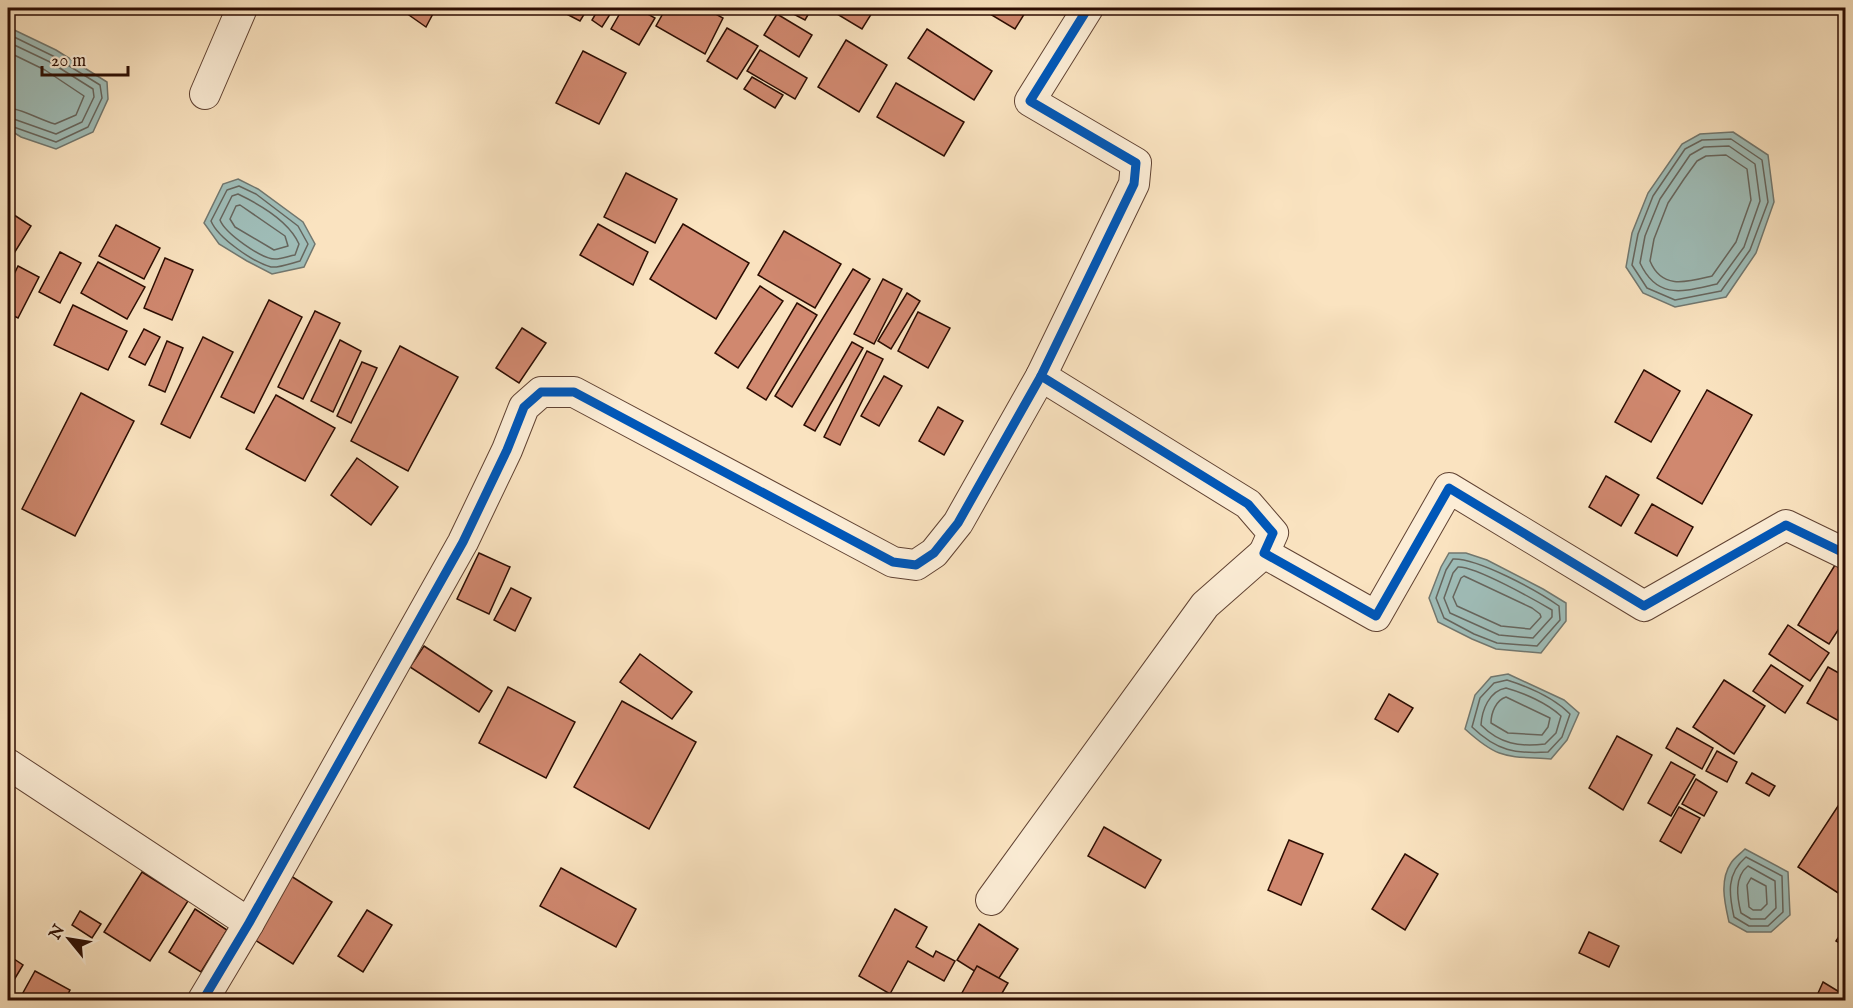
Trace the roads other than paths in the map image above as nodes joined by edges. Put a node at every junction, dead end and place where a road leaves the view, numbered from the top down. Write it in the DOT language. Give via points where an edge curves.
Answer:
graph roads {
  1 [pos="242,8"];
  2 [pos="1088,8"];
  3 [pos="205,94"];
  4 [pos="1041,376"];
  5 [pos="1264,553"];
  6 [pos="1845,554"];
  7 [pos="8,764"];
  8 [pos="992,900"];
  9 [pos="249,924"];
  10 [pos="203,1000"];
  1 -- 3 [label="street"];
  2 -- 4 [label="street" via="1030,101 1136,163 1134,184"];
  4 -- 5 [label="street" via="1248,504 1273,533"];
  4 -- 9 [label="street" via="958,524 934,554 916,565 893,562 574,392 541,392 524,407 463,542"];
  5 -- 6 [label="street" via="1376,616 1449,488 1644,606 1786,525"];
  5 -- 8 [label="street" via="1205,605"];
  7 -- 9 [label="street"];
  9 -- 10 [label="street"];
}
